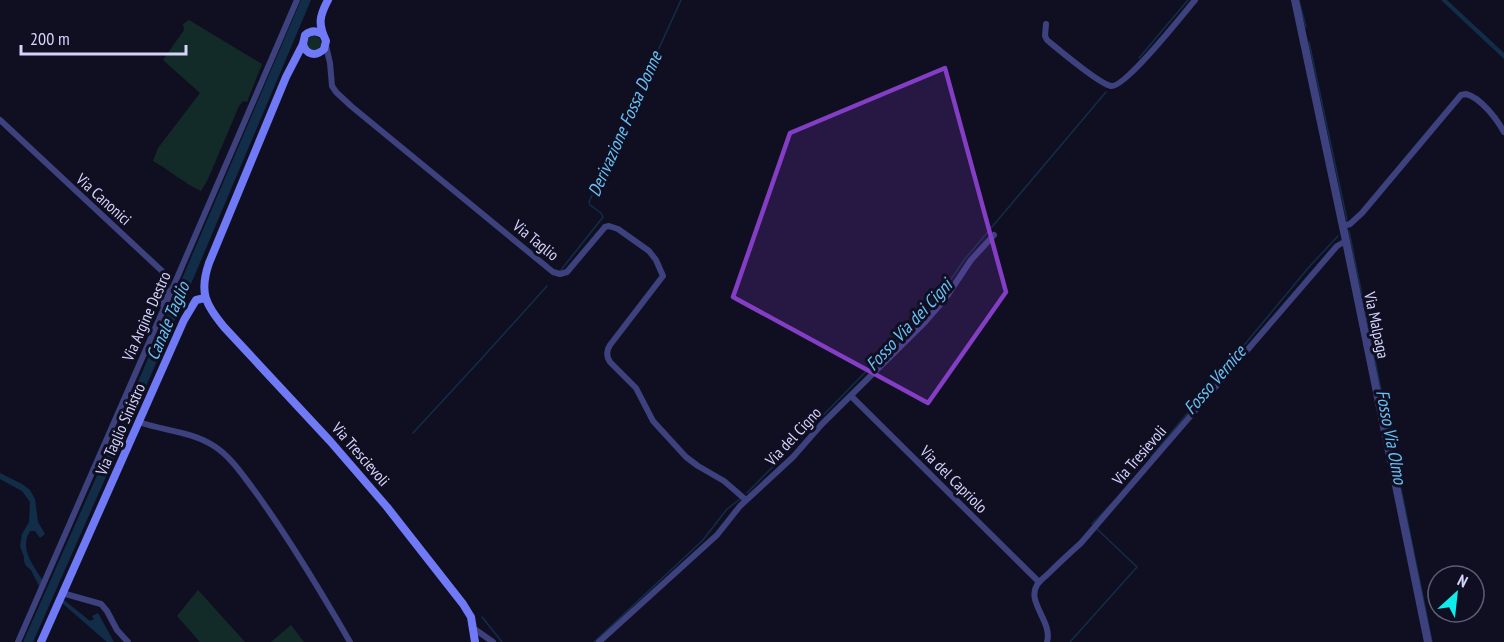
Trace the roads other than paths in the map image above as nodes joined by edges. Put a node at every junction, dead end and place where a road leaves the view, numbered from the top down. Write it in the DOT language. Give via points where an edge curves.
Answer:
graph roads {
  1 [pos="297,0"];
  2 [pos="323,0"];
  3 [pos="328,0"];
  4 [pos="1195,0"];
  5 [pos="1295,0"];
  6 [pos="1046,24"];
  7 [pos="308,33"];
  8 [pos="322,34"];
  9 [pos="303,44"];
  10 [pos="326,45"];
  11 [pos="314,54"];
  12 [pos="290,68"];
  13 [pos="330,68"];
  14 [pos="0,120"];
  15 [pos="1504,132"];
  16 [pos="1343,226"];
  17 [pos="994,235"];
  18 [pos="1346,241"];
  19 [pos="205,297"];
  20 [pos="164,308"];
  21 [pos="851,396"];
  22 [pos="139,422"];
  23 [pos="746,500"];
  24 [pos="1039,582"];
  25 [pos="62,593"];
  26 [pos="473,628"];
  27 [pos="18,642"];
  28 [pos="41,642"];
  29 [pos="128,642"];
  30 [pos="350,642"];
  31 [pos="475,642"];
  32 [pos="493,642"];
  33 [pos="599,642"];
  34 [pos="1047,642"];
  35 [pos="1428,642"];
  1 -- 20 [label="street, Via Argine Destro"];
  2 -- 7 [label="main road"];
  3 -- 8 [label="main road" via="321,16"];
  4 -- 6 [label="street" via="1137,68 1114,86 1047,40"];
  5 -- 16 [label="street, Via Malpaga"];
  7 -- 8 [label="main road"];
  7 -- 9 [label="main road"];
  8 -- 10 [label="main road"];
  9 -- 11 [label="main road" via="305,50"];
  9 -- 12 [label="main road"];
  10 -- 11 [label="main road"];
  10 -- 13 [label="street, Via Taglio"];
  11 -- 12 [label="main road"];
  11 -- 13 [label="street, Via Taglio"];
  12 -- 19 [label="main road" via="209,263"];
  13 -- 23 [label="street, Via Taglio" via="332,86 351,106 553,272 567,272 609,226 653,255 663,276 610,345 606,353 609,362 636,388 653,421 686,457"];
  14 -- 20 [label="street, Via Canonici" via="162,271 167,278"];
  15 -- 16 [label="street" via="1473,97 1461,95 1362,213 1350,225"];
  16 -- 18 [label="street, Via Malpaga"];
  17 -- 21 [label="street, Via del Cigno" via="937,309"];
  18 -- 24 [label="street, Via Tresievoli" via="1337,246 1081,543"];
  18 -- 35 [label="street, Via Malpaga"];
  19 -- 22 [label="main road, Via Taglio Sinistro" via="196,300 189,310"];
  19 -- 26 [label="main road, Via Trescievoli" via="224,327 372,489 463,604"];
  20 -- 27 [label="street, Via Argine Destro"];
  21 -- 23 [label="street, Via del Cigno"];
  21 -- 24 [label="street, Via del Capriolo"];
  22 -- 25 [label="main road, Via Taglio Sinistro"];
  22 -- 30 [label="street" via="192,436 229,458 292,545"];
  23 -- 33 [label="street, Via del Cigno" via="717,535"];
  24 -- 34 [label="street" via="1034,592 1047,626"];
  25 -- 28 [label="main road, Via Taglio Sinistro"];
  25 -- 29 [label="street" via="100,604"];
  26 -- 31 [label="main road, Via Trescievoli"];
  26 -- 32 [label="street"];
}
